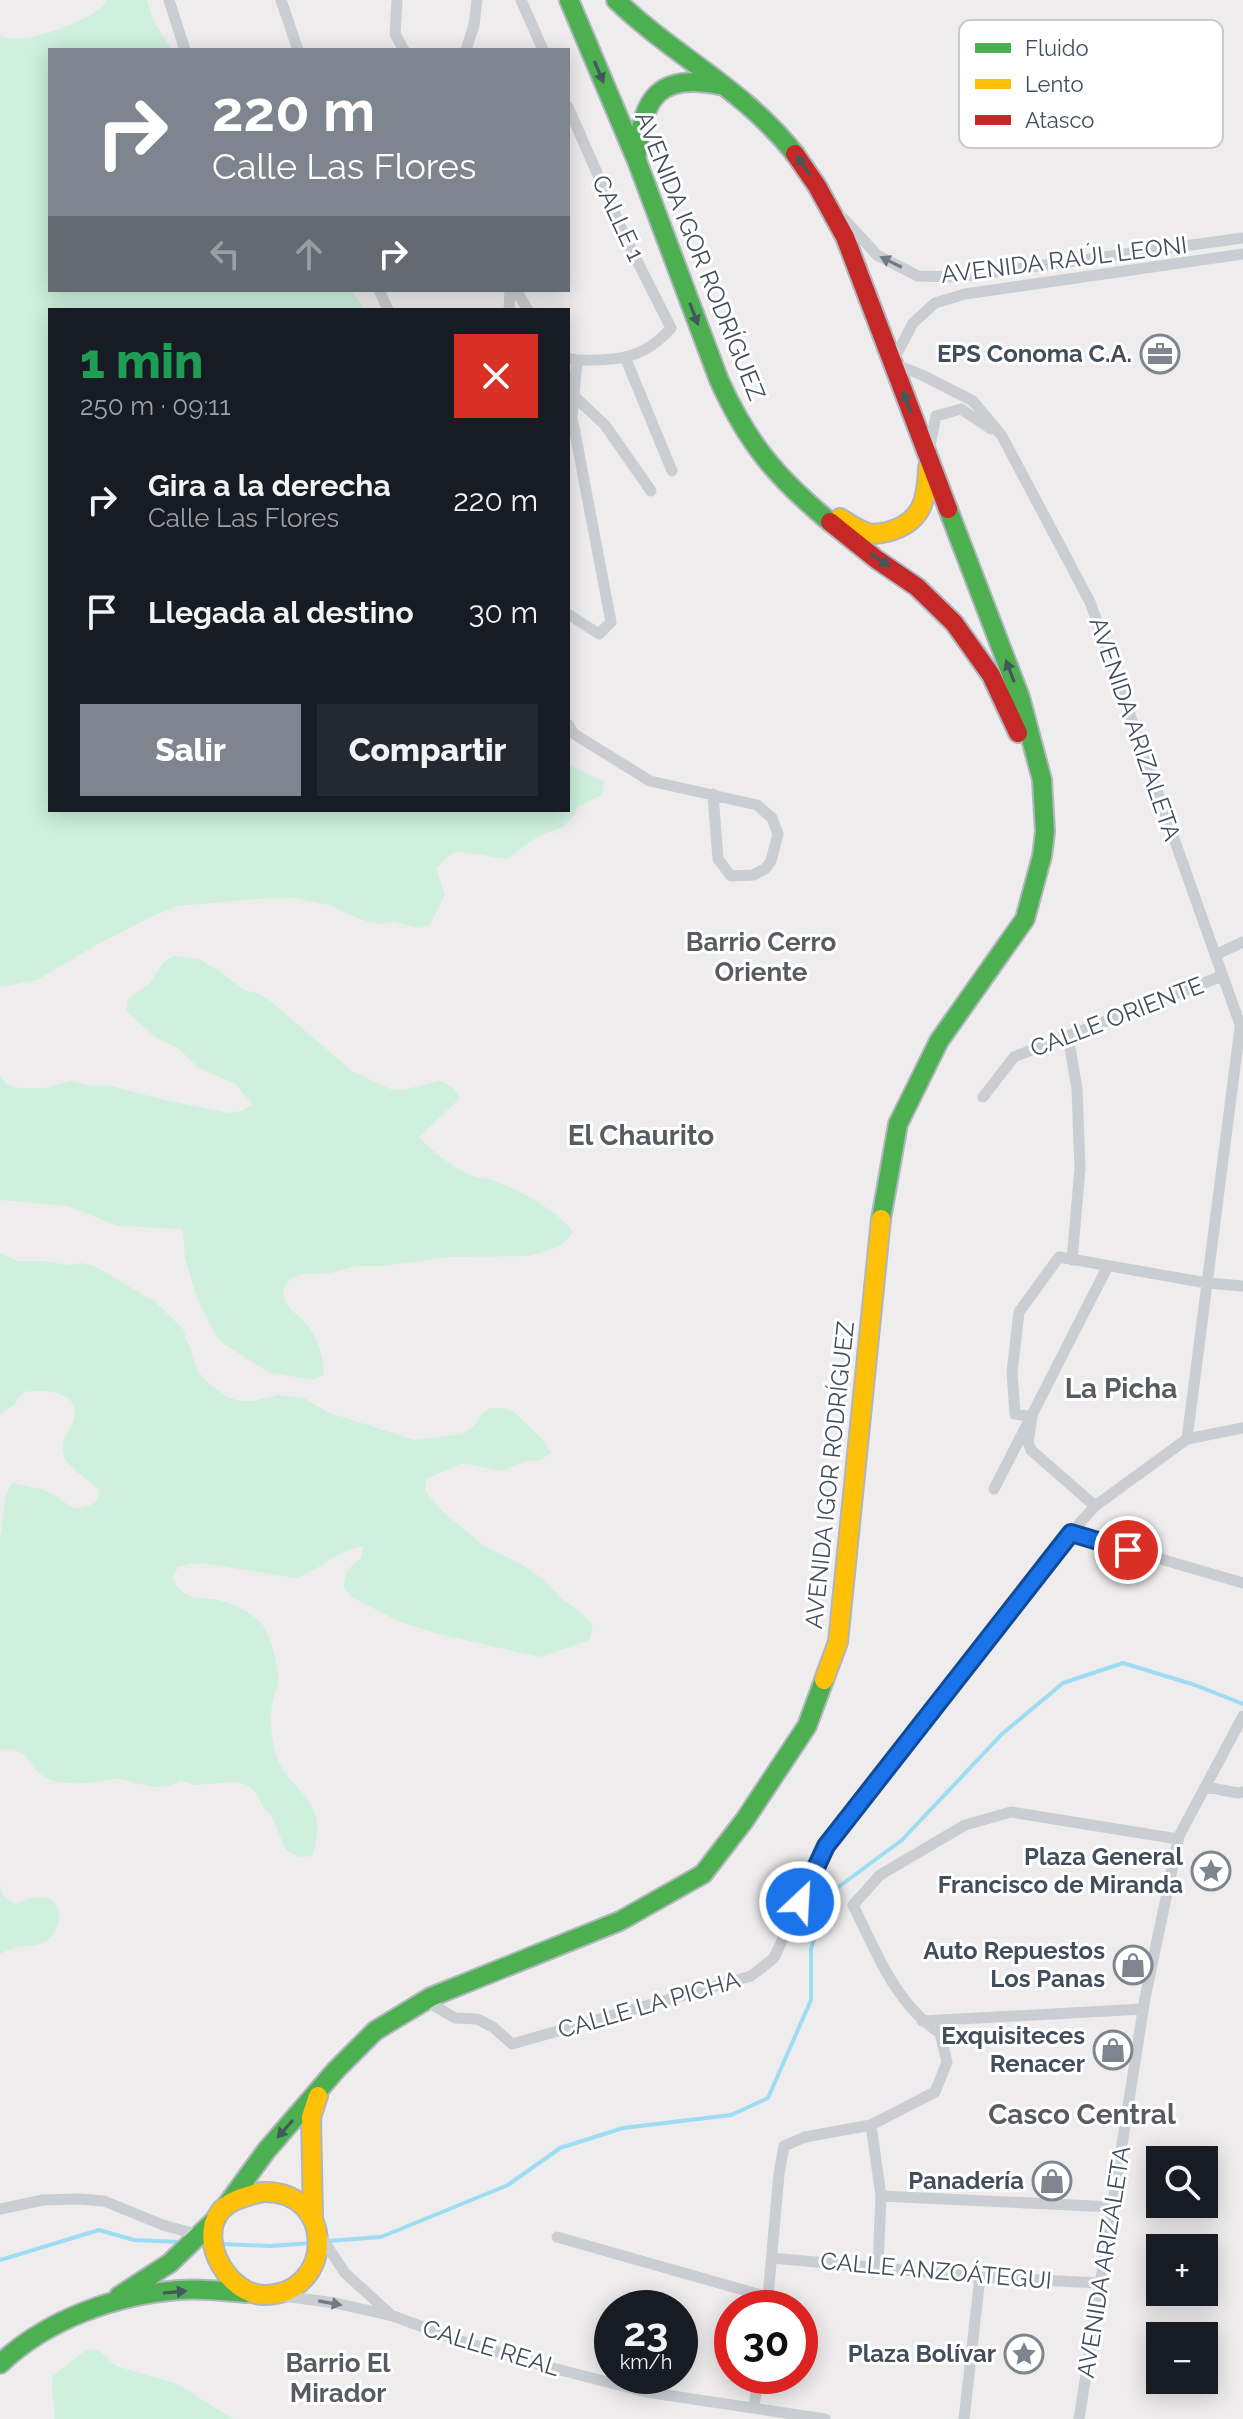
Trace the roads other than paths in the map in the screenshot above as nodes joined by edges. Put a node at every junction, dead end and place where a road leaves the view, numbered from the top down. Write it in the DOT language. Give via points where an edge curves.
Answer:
graph roads {
  1 [pos="169,0"];
  2 [pos="281,0"];
  3 [pos="397,0"];
  4 [pos="477,0"];
  5 [pos="521,0"];
  6 [pos="569,0"];
  7 [pos="616,0"];
  8 [pos="184,48"];
  9 [pos="297,48"];
  10 [pos="403,48"];
  11 [pos="467,48"];
  12 [pos="542,48"];
  13 [pos="727,88"];
  14 [pos="570,112"];
  15 [pos="637,161"];
  16 [pos="822,193"];
  17 [pos="1243,238"];
  18 [pos="1243,254"];
  19 [pos="625,357"];
  20 [pos="573,359"];
  21 [pos="892,363"];
  22 [pos="574,396"];
  23 [pos="1002,436"];
  24 [pos="928,457"];
  25 [pos="672,471"];
  26 [pos="790,485"];
  27 [pos="651,491"];
  28 [pos="570,615"];
  29 [pos="570,727"];
  30 [pos="713,794"];
  31 [pos="1042,856"];
  32 [pos="1243,942"];
  33 [pos="1215,955"];
  34 [pos="1222,976"];
  35 [pos="1242,1030"];
  36 [pos="1068,1036"];
  37 [pos="983,1097"];
  38 [pos="1072,1260"];
  39 [pos="1108,1266"];
  40 [pos="1207,1283"];
  41 [pos="1243,1286"];
  42 [pos="1032,1417"];
  43 [pos="1243,1428"];
  44 [pos="1187,1439"];
  45 [pos="994,1489"];
  46 [pos="1095,1506"];
  47 [pos="1071,1533"];
  48 [pos="1243,1583"];
  49 [pos="1243,1716"];
  50 [pos="1206,1787"];
  51 [pos="1241,1793"];
  52 [pos="1178,1839"];
  53 [pos="431,1997"];
  54 [pos="1143,2009"];
  55 [pos="921,2021"];
  56 [pos="336,2070"];
  57 [pos="871,2125"];
  58 [pos="881,2196"];
  59 [pos="1114,2207"];
  60 [pos="0,2209"];
  61 [pos="316,2224"];
  62 [pos="211,2232"];
  63 [pos="557,2237"];
  64 [pos="772,2258"];
  65 [pos="878,2266"];
  66 [pos="980,2277"];
  67 [pos="1099,2283"];
  68 [pos="729,2290"];
  69 [pos="769,2290"];
  70 [pos="266,2295"];
  71 [pos="99,2308"];
  72 [pos="393,2316"];
  73 [pos="0,2364"];
  74 [pos="756,2394"];
  75 [pos="754,2407"];
  76 [pos="825,2419"];
  77 [pos="964,2419"];
  78 [pos="1079,2419"];
  1 -- 8 [label="street"];
  2 -- 9 [label="street"];
  3 -- 10 [label="street" via="395,34"];
  4 -- 11 [label="street"];
  5 -- 12 [label="street"];
  6 -- 15 [label="highway, AVENIDA IGOR RODRÍGUEZ, one-way"];
  7 -- 13 [label="highway, AVENIDA IGOR RODRÍGUEZ"];
  13 -- 15 [label="highway" via="700,80 664,88 641,121"];
  16 -- 13 [label="highway, AVENIDA IGOR RODRÍGUEZ, one-way" via="784,139"];
  14 -- 19 [label="street, CALLE 1" via="671,328 657,344"];
  15 -- 26 [label="highway, AVENIDA IGOR RODRÍGUEZ, one-way" via="733,411 757,449"];
  17 -- 16 [label="street, AVENIDA RAÚL LEONI, one-way" via="957,277 918,276 877,255"];
  16 -- 21 [label="highway, AVENIDA IGOR RODRÍGUEZ" via="845,237"];
  18 -- 21 [label="street, AVENIDA RAÚL LEONI" via="965,294 935,303 913,323"];
  19 -- 20 [label="street"];
  19 -- 25 [label="street"];
  20 -- 22 [label="street"];
  21 -- 23 [label="street, AVENIDA ARIZALETA" via="973,401"];
  24 -- 21 [label="highway, AVENIDA IGOR RODRÍGUEZ, one-way"];
  22 -- 27 [label="street" via="605,425"];
  22 -- 28 [label="street" via="572,417 611,622 599,634"];
  23 -- 24 [label="street" via="961,409 945,412 936,416"];
  23 -- 33 [label="street, AVENIDA ARIZALETA" via="1090,602"];
  24 -- 26 [label="highway" via="923,507 903,527 876,534 857,528"];
  31 -- 24 [label="highway, AVENIDA IGOR RODRÍGUEZ, one-way" via="1038,760 1020,697"];
  26 -- 31 [label="highway, AVENIDA IGOR RODRÍGUEZ, one-way" via="871,556 924,592 965,633 1006,703 1023,746"];
  29 -- 30 [label="street" via="650,781"];
  30 -- 30 [label="street" via="757,805 772,818 776,849 765,869 731,876 718,859"];
  31 -- 53 [label="highway, AVENIDA IGOR RODRÍGUEZ" via="1025,919 939,1041 898,1124 877,1239 838,1642 807,1726 703,1874 620,1921"];
  32 -- 33 [label="street, CALLE ORIENTE"];
  33 -- 34 [label="street, AVENIDA ARIZALETA"];
  34 -- 35 [label="street, AVENIDA ARIZALETA"];
  34 -- 36 [label="street, CALLE ORIENTE"];
  35 -- 40 [label="street"];
  36 -- 37 [label="street, CALLE ORIENTE" via="1014,1057"];
  36 -- 38 [label="street" via="1077,1089 1080,1168"];
  38 -- 39 [label="street"];
  38 -- 42 [label="street" via="1059,1257 1019,1312 1012,1372 1015,1414"];
  39 -- 40 [label="street"];
  39 -- 42 [label="street"];
  40 -- 41 [label="street"];
  40 -- 44 [label="street"];
  42 -- 45 [label="street"];
  42 -- 46 [label="street" via="1031,1450"];
  43 -- 44 [label="street, CALLE LA PICHA"];
  44 -- 46 [label="street, CALLE LA PICHA"];
  46 -- 47 [label="street, CALLE LA PICHA"];
  47 -- 48 [label="street"];
  47 -- 53 [label="street, CALLE LA PICHA" via="826,1846 774,1958 751,1976 512,2044 477,2019 455,2018 433,2005"];
  49 -- 50 [label="street, AVENIDA ARIZALETA"];
  50 -- 51 [label="street"];
  50 -- 52 [label="street, AVENIDA ARIZALETA"];
  52 -- 54 [label="street, AVENIDA ARIZALETA"];
  52 -- 55 [label="street" via="1011,1812 965,1825 880,1875 853,1905 889,1978"];
  53 -- 56 [label="highway, AVENIDA IGOR RODRÍGUEZ" via="375,2031"];
  54 -- 55 [label="street"];
  54 -- 59 [label="street, AVENIDA ARIZALETA"];
  55 -- 57 [label="street" via="940,2033 947,2062 935,2092"];
  56 -- 61 [label="highway, AVENIDA IGOR RODRÍGUEZ" via="320,2090 311,2117"];
  56 -- 62 [label="highway, AVENIDA IGOR RODRÍGUEZ, one-way" via="266,2151"];
  57 -- 58 [label="street"];
  57 -- 64 [label="street" via="784,2146"];
  58 -- 59 [label="street"];
  58 -- 65 [label="street"];
  59 -- 67 [label="street, AVENIDA ARIZALETA"];
  60 -- 62 [label="street" via="43,2200 104,2201 163,2225"];
  61 -- 62 [label="highway" via="304,2206 280,2192 262,2192"];
  61 -- 70 [label="highway, AVENIDA IGOR RODRÍGUEZ" via="319,2248 309,2276 279,2294"];
  61 -- 72 [label="street" via="339,2265"];
  62 -- 70 [label="highway" via="221,2266 234,2283 246,2293"];
  62 -- 71 [label="highway"];
  63 -- 68 [label="street"];
  64 -- 65 [label="street, CALLE ANZOÁTEGUI"];
  64 -- 69 [label="street"];
  65 -- 66 [label="street, CALLE ANZOÁTEGUI"];
  66 -- 67 [label="street, CALLE ANZOÁTEGUI"];
  66 -- 77 [label="street"];
  67 -- 78 [label="street, AVENIDA ARIZALETA"];
  71 -- 70 [label="highway, one-way" via="178,2290"];
  70 -- 72 [label="street, one-way"];
  71 -- 73 [label="highway" via="51,2326"];
  72 -- 75 [label="street, CALLE REAL" via="461,2341 632,2388"];
  74 -- 75 [label="street"];
  75 -- 76 [label="street, CALLE REAL"];
}
